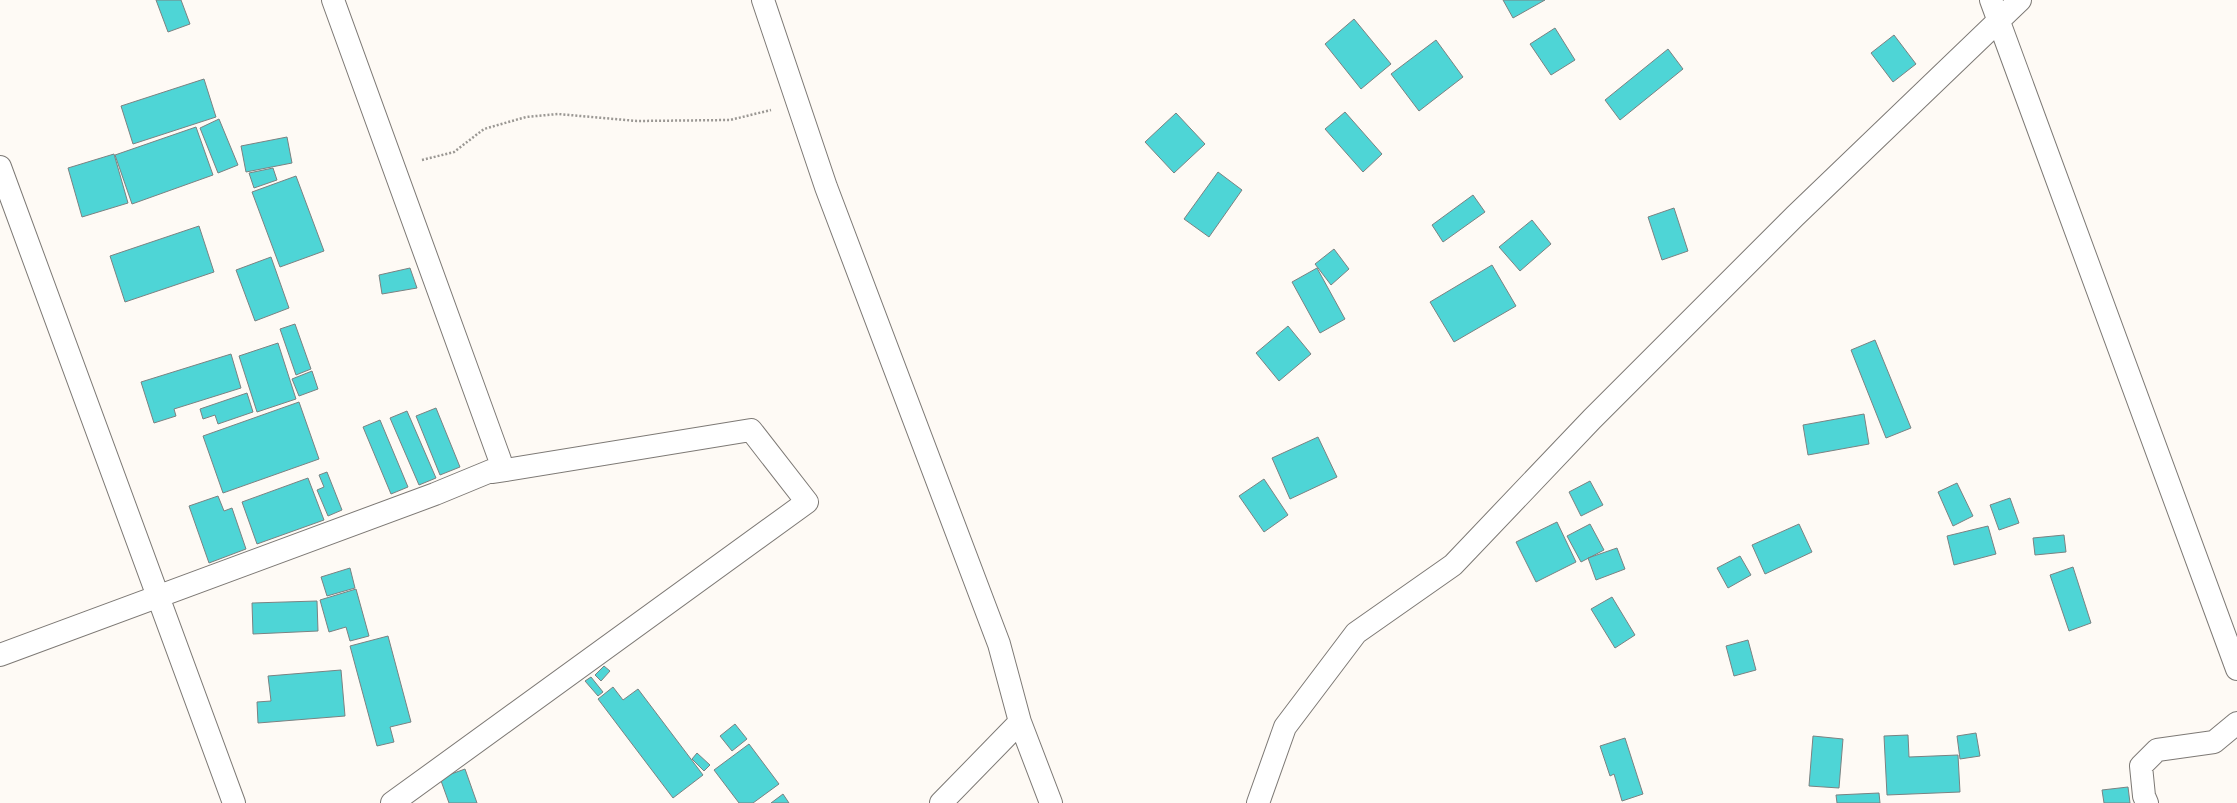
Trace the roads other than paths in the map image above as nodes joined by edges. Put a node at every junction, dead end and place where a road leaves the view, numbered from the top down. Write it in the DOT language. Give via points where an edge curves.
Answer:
graph roads {
  1 [pos="333,0"];
  2 [pos="763,0"];
  3 [pos="1991,0"];
  4 [pos="2020,0"];
  5 [pos="1999,20"];
  6 [pos="0,167"];
  7 [pos="493,472"];
  8 [pos="159,597"];
  9 [pos="0,655"];
  10 [pos="2237,669"];
  11 [pos="1020,722"];
  12 [pos="2237,723"];
  13 [pos="234,803"];
  14 [pos="392,803"];
  15 [pos="941,803"];
  16 [pos="1051,803"];
  17 [pos="1258,803"];
  18 [pos="2147,803"];
  1 -- 7 [label="street" via="500,460 498,468"];
  2 -- 11 [label="street" via="855,265 999,644"];
  3 -- 5 [label="street"];
  4 -- 5 [label="street"];
  5 -- 10 [label="street"];
  5 -- 17 [label="street" via="1795,216 1603,407 1453,566 1356,634 1285,727"];
  6 -- 8 [label="street"];
  7 -- 8 [label="street"];
  7 -- 14 [label="street" via="751,430 807,502"];
  8 -- 9 [label="street"];
  8 -- 13 [label="street"];
  11 -- 15 [label="street"];
  11 -- 16 [label="street"];
  12 -- 18 [label="street" via="2214,742 2157,750 2141,766"];
}
